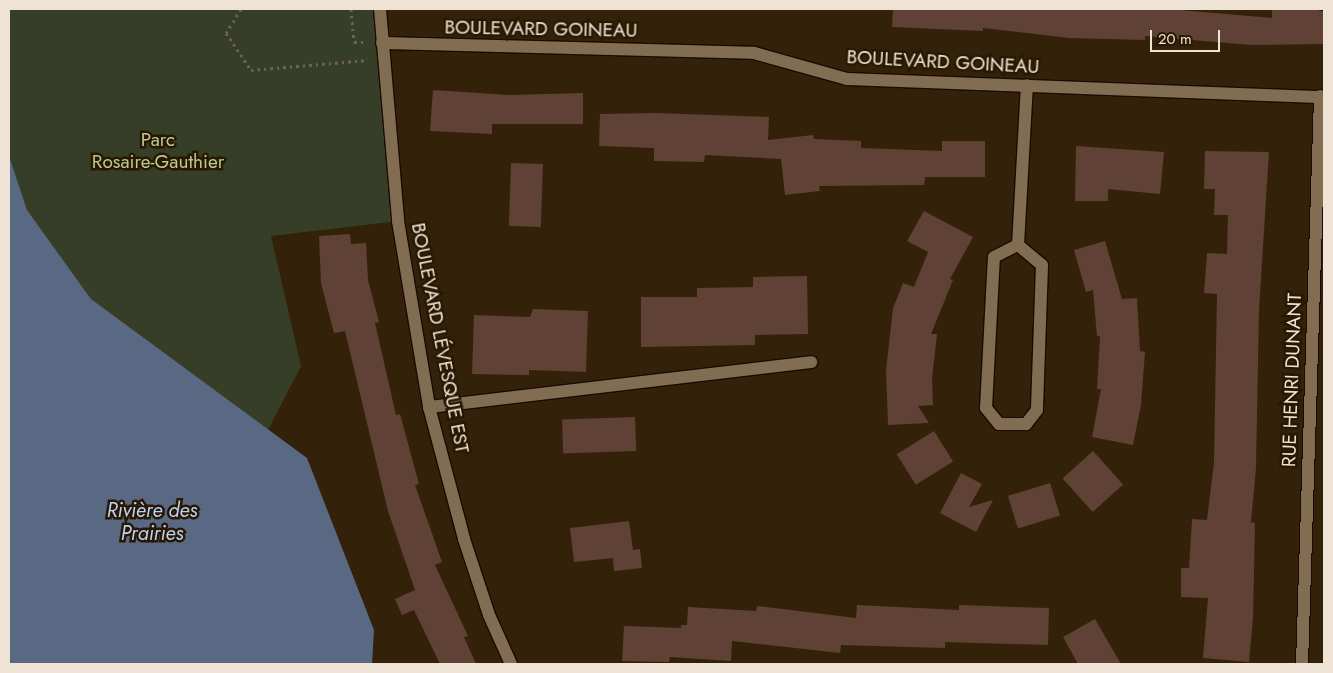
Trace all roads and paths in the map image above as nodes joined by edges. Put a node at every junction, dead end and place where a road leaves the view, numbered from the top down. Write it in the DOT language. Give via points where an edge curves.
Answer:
graph roads {
  1 [pos="241,9"];
  2 [pos="351,9"];
  3 [pos="380,9"];
  4 [pos="382,43"];
  5 [pos="384,58"];
  6 [pos="1027,85"];
  7 [pos="1322,96"];
  8 [pos="1018,245"];
  9 [pos="811,362"];
  10 [pos="430,407"];
  11 [pos="511,664"];
  12 [pos="1302,664"];
  1 -- 5 [label="path" via="226,33 251,70"];
  2 -- 4 [label="path" via="354,42"];
  3 -- 4 [label="street, BOULEVARD LÉVESQUE EST"];
  4 -- 5 [label="street, BOULEVARD LÉVESQUE EST"];
  4 -- 6 [label="street, BOULEVARD GOINEAU" via="754,53 848,79"];
  5 -- 10 [label="street, BOULEVARD LÉVESQUE EST" via="398,222"];
  6 -- 7 [label="street, BOULEVARD GOINEAU"];
  6 -- 8 [label="street"];
  7 -- 12 [label="street, RUE HENRI DUNANT"];
  8 -- 8 [label="street" via="994,257 986,408 999,424 1026,424 1037,410 1042,265"];
  9 -- 10 [label="street"];
  10 -- 11 [label="street, BOULEVARD LÉVESQUE EST" via="488,615"];
}
